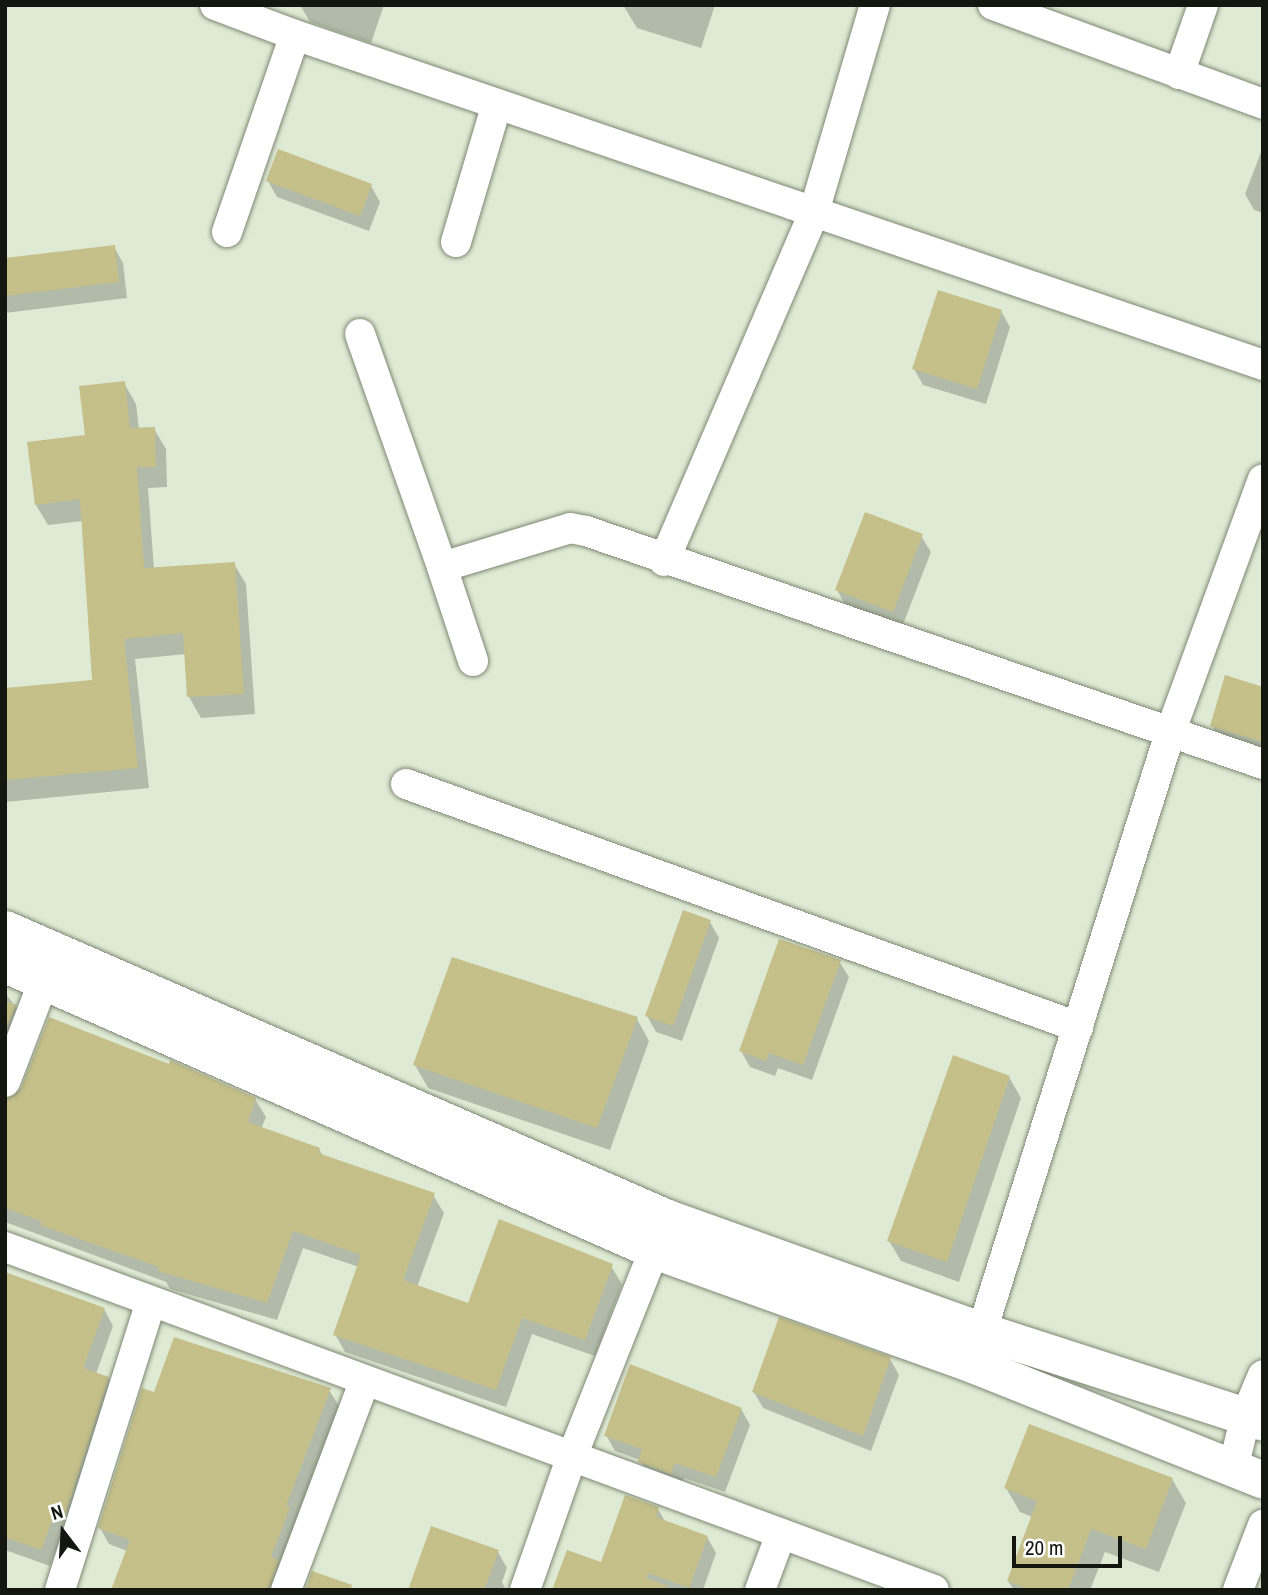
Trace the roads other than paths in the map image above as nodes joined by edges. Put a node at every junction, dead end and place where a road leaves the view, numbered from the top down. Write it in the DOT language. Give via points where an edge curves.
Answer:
graph roads {
  1 [pos="215,5"];
  2 [pos="875,5"];
  3 [pos="993,5"];
  4 [pos="1203,5"];
  5 [pos="295,35"];
  6 [pos="1179,74"];
  7 [pos="497,104"];
  8 [pos="1263,104"];
  9 [pos="814,212"];
  10 [pos="228,232"];
  11 [pos="456,242"];
  12 [pos="359,334"];
  13 [pos="1263,365"];
  14 [pos="1263,479"];
  15 [pos="664,561"];
  16 [pos="442,567"];
  17 [pos="473,661"];
  18 [pos="1170,733"];
  19 [pos="1263,764"];
  20 [pos="406,784"];
  21 [pos="5,929"];
  22 [pos="5,964"];
  23 [pos="49,967"];
  24 [pos="1078,1027"];
  25 [pos="5,1083"];
  26 [pos="661,1234"];
  27 [pos="5,1247"];
  28 [pos="151,1302"];
  29 [pos="977,1348"];
  30 [pos="1263,1375"];
  31 [pos="364,1383"];
  32 [pos="1254,1419"];
  33 [pos="571,1459"];
  34 [pos="1248,1475"];
  35 [pos="1263,1525"];
  36 [pos="781,1534"];
  37 [pos="60,1590"];
  38 [pos="286,1590"];
  39 [pos="525,1590"];
  40 [pos="760,1590"];
  41 [pos="934,1590"];
  42 [pos="1238,1590"];
  1 -- 5 [label="street"];
  2 -- 9 [label="street"];
  3 -- 6 [label="street"];
  4 -- 6 [label="street"];
  5 -- 7 [label="street"];
  5 -- 10 [label="street"];
  6 -- 8 [label="street"];
  7 -- 9 [label="street"];
  7 -- 11 [label="street"];
  9 -- 13 [label="street"];
  9 -- 15 [label="street"];
  12 -- 16 [label="street"];
  14 -- 18 [label="street"];
  15 -- 16 [label="street" via="570,528"];
  15 -- 18 [label="street"];
  16 -- 17 [label="street"];
  18 -- 19 [label="street"];
  18 -- 24 [label="street"];
  20 -- 24 [label="street"];
  21 -- 23 [label="street"];
  22 -- 23 [label="street"];
  23 -- 25 [label="street"];
  23 -- 26 [label="street"];
  24 -- 29 [label="street"];
  26 -- 29 [label="street"];
  26 -- 33 [label="street"];
  27 -- 28 [label="street"];
  28 -- 31 [label="street"];
  28 -- 37 [label="street"];
  29 -- 32 [label="street"];
  29 -- 34 [label="street"];
  30 -- 32 [label="street"];
  31 -- 33 [label="street"];
  31 -- 38 [label="street"];
  32 -- 34 [label="street"];
  33 -- 36 [label="street"];
  33 -- 39 [label="street"];
  35 -- 42 [label="street"];
  36 -- 40 [label="street"];
  36 -- 41 [label="street"];
}
